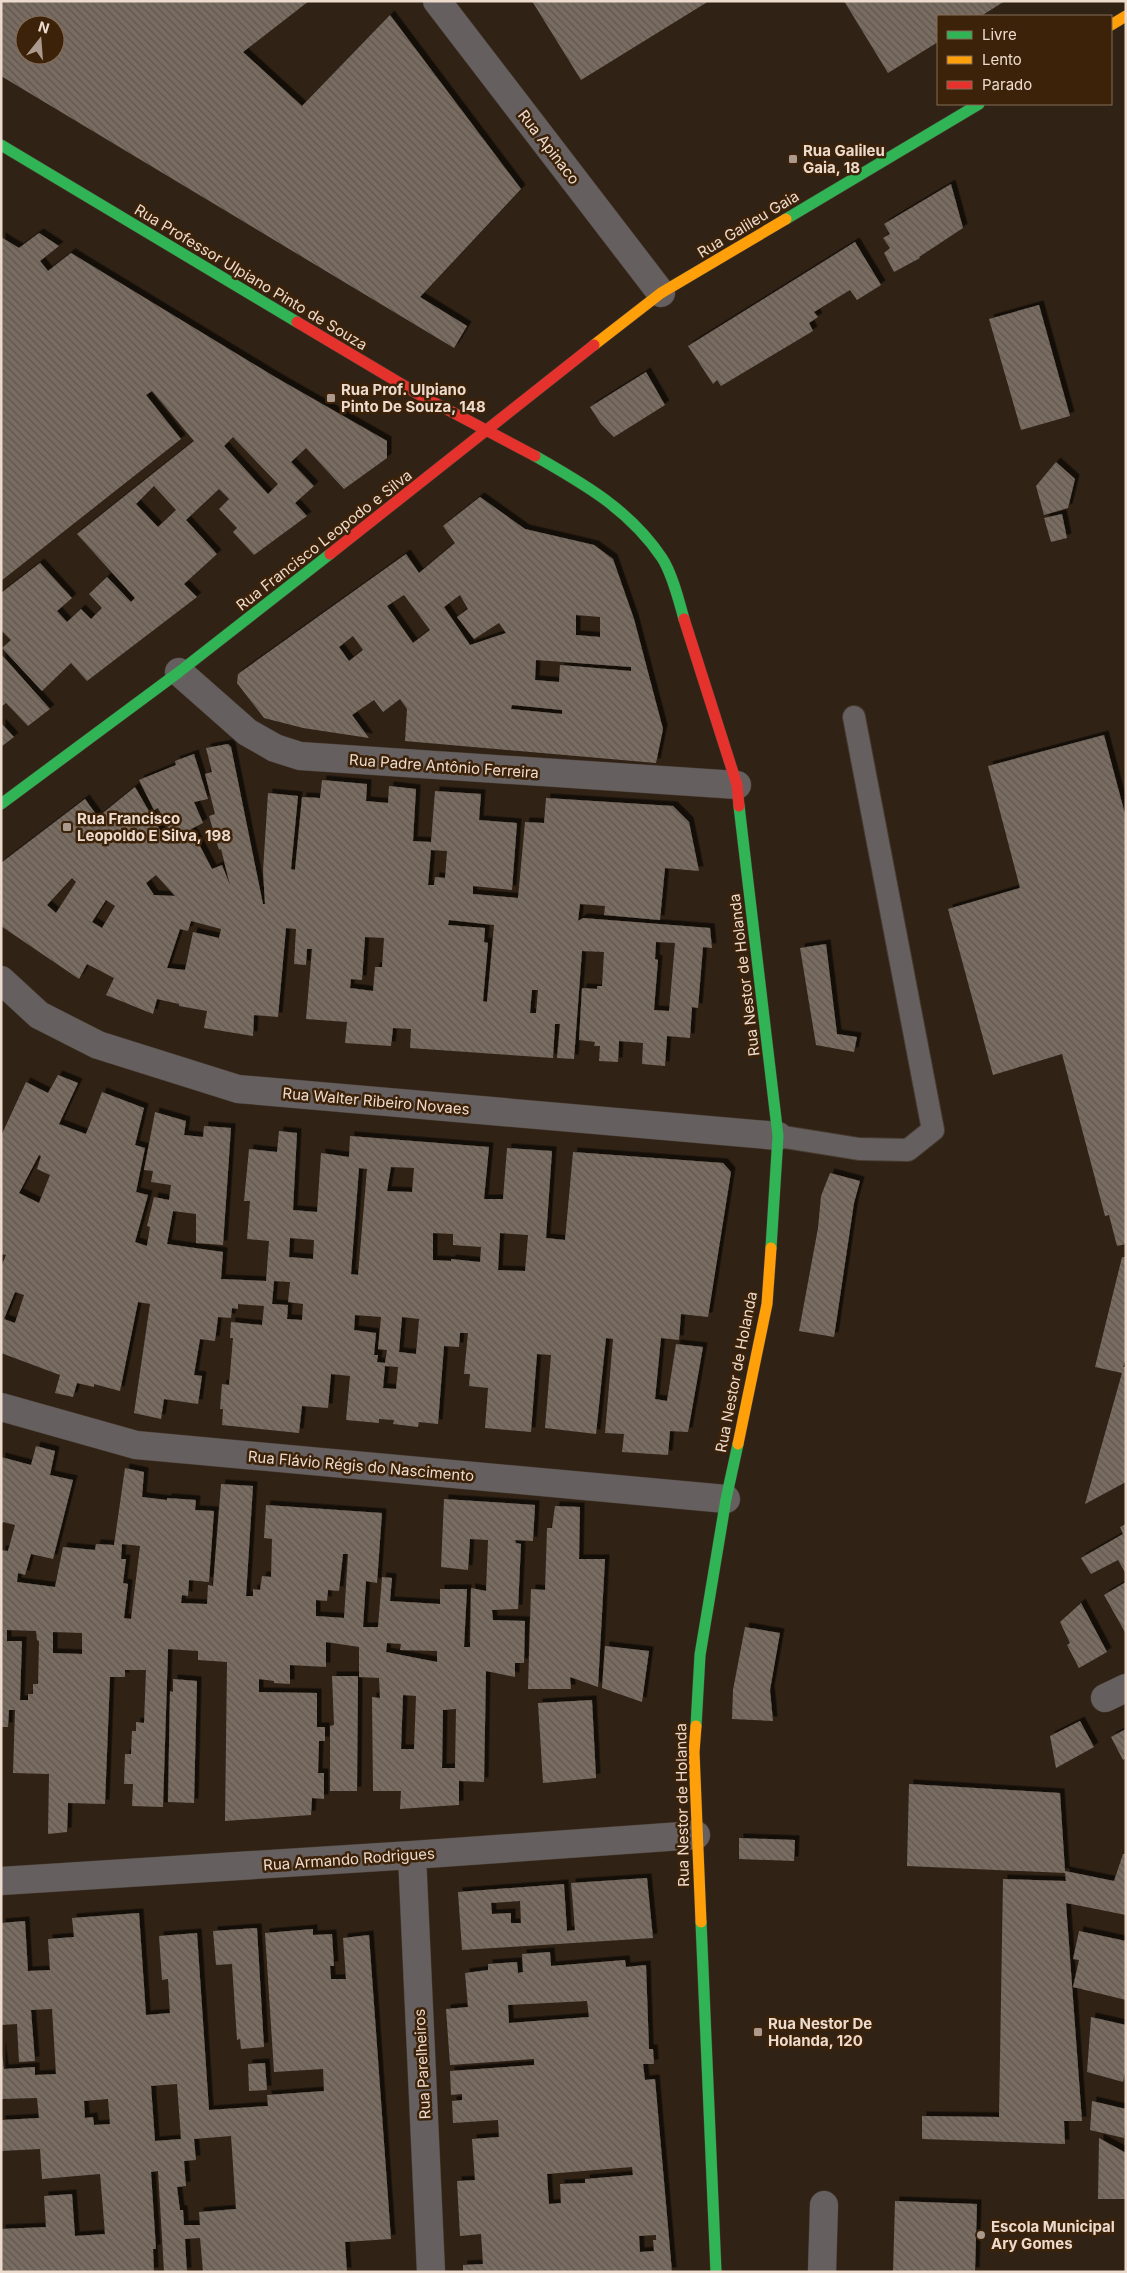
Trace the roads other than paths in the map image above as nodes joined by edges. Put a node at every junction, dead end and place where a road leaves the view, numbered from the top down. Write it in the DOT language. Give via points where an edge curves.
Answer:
graph roads {
  1 [pos="437,1"];
  2 [pos="1126,16"];
  3 [pos="1112,24"];
  4 [pos="977,105"];
  5 [pos="1,145"];
  6 [pos="661,293"];
  7 [pos="489,430"];
  8 [pos="180,672"];
  9 [pos="854,717"];
  10 [pos="737,785"];
  11 [pos="1,804"];
  12 [pos="1,980"];
  13 [pos="778,1136"];
  14 [pos="1,1407"];
  15 [pos="726,1499"];
  16 [pos="696,1835"];
  17 [pos="412,1855"];
  18 [pos="1,1881"];
  19 [pos="824,2205"];
  20 [pos="432,2272"];
  21 [pos="716,2272"];
  22 [pos="822,2272"];
  1 -- 6 [label="street, Rua Apinaco"];
  2 -- 3 [label="street"];
  4 -- 6 [label="street, Rua Galileu Gaia"];
  5 -- 7 [label="street, Rua Professor Ulpiano Pinto de Souza" via="410,389"];
  6 -- 7 [label="street, Rua Francisco Leopodo e Silva"];
  7 -- 8 [label="street, Rua Francisco Leopodo e Silva"];
  7 -- 10 [label="street, Rua Nestor de Holanda" via="577,480 628,515 663,559"];
  8 -- 10 [label="street, Rua Padre Antônio Ferreira" via="247,732 275,748 300,756"];
  8 -- 11 [label="street, Rua Francisco Leopodo e Silva"];
  9 -- 13 [label="lane" via="933,1130 908,1150 860,1149"];
  10 -- 13 [label="street, Rua Nestor de Holanda"];
  12 -- 13 [label="street, Rua Walter Ribeiro Novaes" via="39,1015 98,1045 238,1089"];
  13 -- 15 [label="street, Rua Nestor de Holanda" via="767,1304"];
  14 -- 15 [label="street, Rua Flávio Régis do Nascimento" via="136,1445"];
  15 -- 16 [label="street, Rua Nestor de Holanda" via="700,1655 694,1752"];
  16 -- 17 [label="street, Rua Armando Rodrigues"];
  16 -- 21 [label="street, Rua Nestor de Holanda"];
  17 -- 18 [label="street, Rua Armando Rodrigues"];
  17 -- 20 [label="street, Rua Parelheiros"];
  19 -- 22 [label="street"];
}
